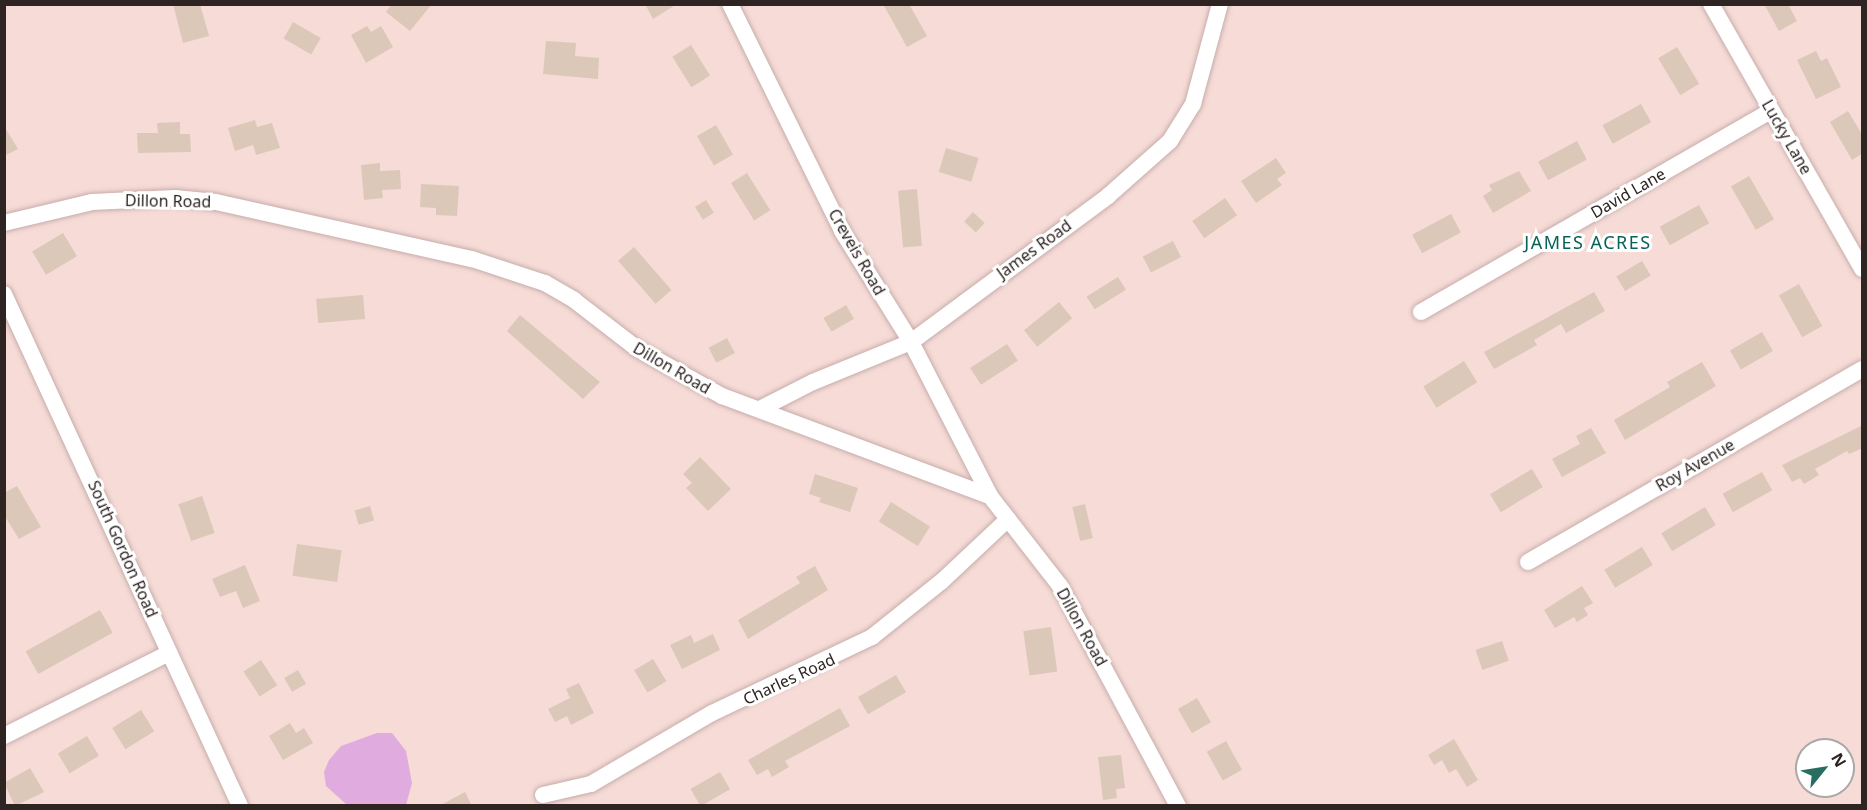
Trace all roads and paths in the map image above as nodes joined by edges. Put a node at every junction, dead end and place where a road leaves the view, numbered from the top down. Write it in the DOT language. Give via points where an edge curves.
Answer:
graph roads {
  1 [pos="730,4"];
  2 [pos="1220,4"];
  3 [pos="1711,4"];
  4 [pos="1772,111"];
  5 [pos="4,223"];
  6 [pos="1863,269"];
  7 [pos="4,294"];
  8 [pos="1421,312"];
  9 [pos="911,342"];
  10 [pos="1863,369"];
  11 [pos="760,409"];
  12 [pos="990,496"];
  13 [pos="1008,519"];
  14 [pos="1528,561"];
  15 [pos="169,653"];
  16 [pos="4,736"];
  17 [pos="543,795"];
  18 [pos="240,806"];
  19 [pos="1178,806"];
  1 -- 9 [label="street, Creveis Road" via="842,231"];
  2 -- 9 [label="street, James Road" via="1193,104 1170,141 1108,196"];
  3 -- 4 [label="street, Lucky Lane"];
  4 -- 6 [label="street, Lucky Lane"];
  4 -- 8 [label="street, David Lane"];
  5 -- 11 [label="street, Dillon Road" via="92,202 175,198 216,202 461,256 544,283 686,379"];
  7 -- 15 [label="street, South Gordon Road" via="69,427"];
  9 -- 11 [label="street, James Road" via="813,381"];
  9 -- 12 [label="street, Creveis Road"];
  10 -- 14 [label="street, Roy Avenue"];
  11 -- 12 [label="street, Dillon Road"];
  12 -- 13 [label="street, Dillon Road"];
  13 -- 17 [label="street, Charles Road" via="941,582 872,637 712,713 591,784"];
  13 -- 19 [label="street, Dillon Road" via="1060,586"];
  15 -- 16 [label="street"];
  15 -- 18 [label="street, South Gordon Road"];
}
